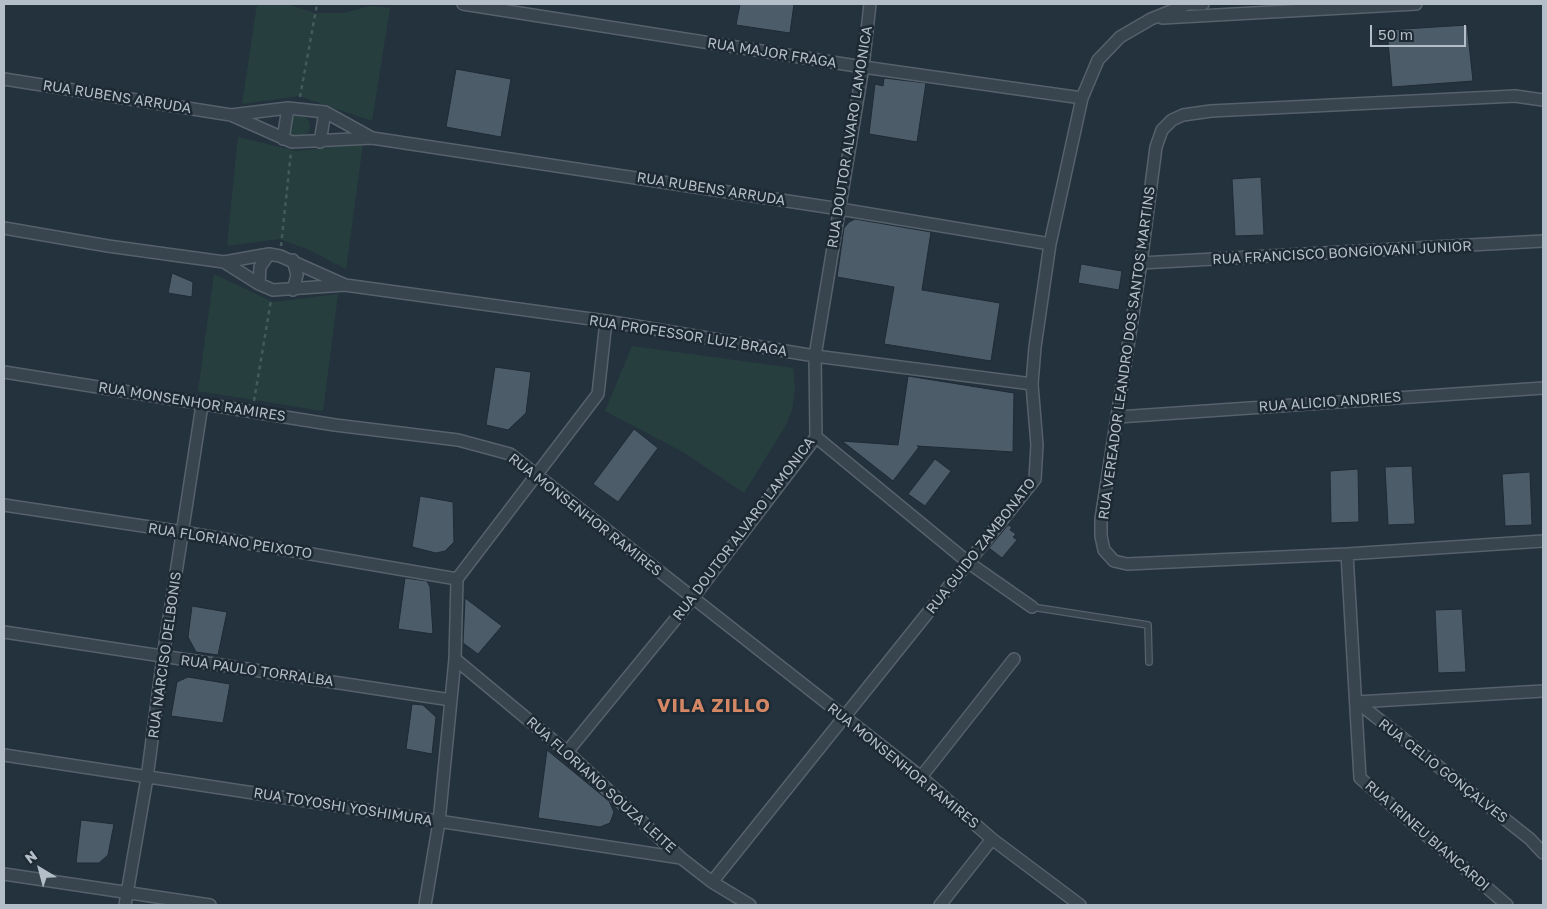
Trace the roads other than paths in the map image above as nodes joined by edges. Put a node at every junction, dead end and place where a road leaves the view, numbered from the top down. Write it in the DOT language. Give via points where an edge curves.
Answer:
graph roads {
  1 [pos="463,4"];
  2 [pos="870,4"];
  3 [pos="1188,4"];
  4 [pos="1203,4"];
  5 [pos="1416,4"];
  6 [pos="1320,6"];
  7 [pos="1263,8"];
  8 [pos="1186,17"];
  9 [pos="1151,19"];
  10 [pos="863,67"];
  11 [pos="4,79"];
  12 [pos="1082,98"];
  13 [pos="1543,100"];
  14 [pos="293,109"];
  15 [pos="325,112"];
  16 [pos="231,115"];
  17 [pos="372,138"];
  18 [pos="288,140"];
  19 [pos="320,142"];
  20 [pos="840,209"];
  21 [pos="4,228"];
  22 [pos="1543,241"];
  23 [pos="1050,244"];
  24 [pos="275,255"];
  25 [pos="293,260"];
  26 [pos="224,262"];
  27 [pos="1141,264"];
  28 [pos="259,284"];
  29 [pos="345,285"];
  30 [pos="293,290"];
  31 [pos="606,322"];
  32 [pos="815,356"];
  33 [pos="4,372"];
  34 [pos="1032,384"];
  35 [pos="1543,388"];
  36 [pos="202,405"];
  37 [pos="1118,417"];
  38 [pos="816,437"];
  39 [pos="537,476"];
  40 [pos="4,505"];
  41 [pos="183,532"];
  42 [pos="1543,541"];
  43 [pos="1346,554"];
  44 [pos="969,563"];
  45 [pos="457,579"];
  46 [pos="692,599"];
  47 [pos="1032,607"];
  48 [pos="4,632"];
  49 [pos="163,657"];
  50 [pos="455,659"];
  51 [pos="1014,659"];
  52 [pos="1148,662"];
  53 [pos="1543,691"];
  54 [pos="451,700"];
  55 [pos="1357,702"];
  56 [pos="845,717"];
  57 [pos="567,752"];
  58 [pos="4,755"];
  59 [pos="147,778"];
  60 [pos="921,778"];
  61 [pos="439,822"];
  62 [pos="992,839"];
  63 [pos="1543,839"];
  64 [pos="1530,840"];
  65 [pos="1543,853"];
  66 [pos="682,858"];
  67 [pos="4,874"];
  68 [pos="712,882"];
  69 [pos="127,892"];
  70 [pos="125,905"];
  71 [pos="210,905"];
  72 [pos="425,905"];
  73 [pos="750,905"];
  74 [pos="940,905"];
  75 [pos="1080,905"];
  76 [pos="1507,905"];
  1 -- 10 [label="street, RUA MAJOR FRAGA"];
  2 -- 10 [label="street, RUA DOUTOR ALVARO LAMONICA"];
  3 -- 4 [label="street, RUA GUIDO ZAMBONATO"];
  3 -- 8 [label="street"];
  3 -- 9 [label="street, RUA GUIDO ZAMBONATO"];
  5 -- 6 [label="street, RUA GUIDO ZAMBONATO"];
  6 -- 7 [label="street, RUA GUIDO ZAMBONATO"];
  7 -- 8 [label="street, RUA GUIDO ZAMBONATO"];
  8 -- 9 [label="street, RUA GUIDO ZAMBONATO"];
  9 -- 12 [label="street, RUA GUIDO ZAMBONATO" via="1120,37 1098,60"];
  10 -- 12 [label="street, RUA MAJOR FRAGA"];
  10 -- 20 [label="street, RUA DOUTOR ALVARO LAMONICA"];
  11 -- 16 [label="street, RUA RUBENS ARRUDA"];
  12 -- 23 [label="street, RUA GUIDO ZAMBONATO"];
  13 -- 27 [label="street, RUA VEREADOR LEANDRO DOS SANTOS MARTINS" via="1514,96 1183,115 1162,130 1156,147"];
  14 -- 15 [label="street, RUA RUBENS ARRUDA"];
  14 -- 16 [label="street, RUA RUBENS ARRUDA"];
  14 -- 18 [label="street"];
  15 -- 17 [label="street, RUA RUBENS ARRUDA"];
  15 -- 19 [label="street"];
  16 -- 18 [label="street, RUA RUBENS ARRUDA"];
  17 -- 19 [label="street, RUA RUBENS ARRUDA"];
  17 -- 20 [label="street, RUA RUBENS ARRUDA"];
  18 -- 19 [label="street, RUA RUBENS ARRUDA"];
  20 -- 23 [label="street, RUA RUBENS ARRUDA"];
  20 -- 32 [label="street, RUA DOUTOR ALVARO LAMONICA"];
  21 -- 26 [label="street, RUA PROFESSOR LUIZ BRAGA"];
  22 -- 27 [label="street, RUA FRANCISCO BONGIOVANI JUNIOR"];
  23 -- 34 [label="street, RUA GUIDO ZAMBONATO"];
  24 -- 25 [label="street, RUA PROFESSOR LUIZ BRAGA"];
  24 -- 26 [label="street, RUA PROFESSOR LUIZ BRAGA"];
  24 -- 28 [label="street" via="260,268"];
  25 -- 29 [label="street, RUA PROFESSOR LUIZ BRAGA"];
  25 -- 30 [label="street" via="297,275"];
  26 -- 28 [label="street, RUA PROFESSOR LUIZ BRAGA"];
  27 -- 37 [label="street, RUA VEREADOR LEANDRO DOS SANTOS MARTINS"];
  28 -- 30 [label="street, RUA PROFESSOR LUIZ BRAGA" via="273,290"];
  29 -- 30 [label="street, RUA PROFESSOR LUIZ BRAGA"];
  29 -- 31 [label="street, RUA PROFESSOR LUIZ BRAGA"];
  31 -- 32 [label="street, RUA PROFESSOR LUIZ BRAGA"];
  31 -- 39 [label="street" via="598,394"];
  32 -- 34 [label="street, RUA PROFESSOR LUIZ BRAGA"];
  32 -- 38 [label="street, RUA DOUTOR ALVARO LAMONICA"];
  33 -- 36 [label="street, RUA MONSENHOR RAMIRES"];
  34 -- 44 [label="street, RUA GUIDO ZAMBONATO" via="1037,445 1035,479"];
  35 -- 37 [label="street, RUA ALICIO ANDRIES"];
  36 -- 39 [label="street, RUA MONSENHOR RAMIRES" via="458,440 510,454"];
  36 -- 41 [label="street, RUA NARCISO DELBONIS"];
  37 -- 43 [label="street, RUA VEREADOR LEANDRO DOS SANTOS MARTINS" via="1101,519 1104,550 1114,561 1146,564"];
  38 -- 44 [label="street"];
  38 -- 46 [label="street, RUA DOUTOR ALVARO LAMONICA"];
  39 -- 45 [label="street"];
  39 -- 46 [label="street, RUA MONSENHOR RAMIRES"];
  40 -- 41 [label="street, RUA FLORIANO PEIXOTO"];
  41 -- 45 [label="street, RUA FLORIANO PEIXOTO"];
  41 -- 49 [label="street, RUA NARCISO DELBONIS"];
  42 -- 43 [label="street, RUA VEREADOR LEANDRO DOS SANTOS MARTINS"];
  43 -- 55 [label="street, RUA IRINEU BIANCARDI"];
  44 -- 47 [label="street"];
  44 -- 56 [label="street, RUA GUIDO ZAMBONATO"];
  45 -- 50 [label="street"];
  46 -- 56 [label="street, RUA MONSENHOR RAMIRES"];
  46 -- 57 [label="street, RUA DOUTOR ALVARO LAMONICA"];
  47 -- 52 [label="lane" via="1148,625"];
  48 -- 49 [label="street, RUA PAULO TORRALBA"];
  49 -- 54 [label="street, RUA PAULO TORRALBA"];
  49 -- 59 [label="street, RUA NARCISO DELBONIS"];
  50 -- 54 [label="street"];
  50 -- 57 [label="street, RUA FLORIANO SOUZA LEITE"];
  51 -- 60 [label="street"];
  53 -- 55 [label="street"];
  54 -- 61 [label="street"];
  55 -- 64 [label="street, RUA CELIO GONÇALVES"];
  55 -- 76 [label="street, RUA IRINEU BIANCARDI" via="1360,778"];
  56 -- 60 [label="street, RUA MONSENHOR RAMIRES"];
  56 -- 68 [label="street, RUA GUIDO ZAMBONATO"];
  57 -- 66 [label="street, RUA FLORIANO SOUZA LEITE"];
  58 -- 59 [label="street, RUA TOYOSHI YOSHIMURA"];
  59 -- 61 [label="street, RUA TOYOSHI YOSHIMURA"];
  59 -- 69 [label="street, RUA NARCISO DELBONIS"];
  60 -- 62 [label="street, RUA MONSENHOR RAMIRES"];
  61 -- 66 [label="street, RUA TOYOSHI YOSHIMURA"];
  61 -- 72 [label="street"];
  62 -- 74 [label="street"];
  62 -- 75 [label="street, RUA MONSENHOR RAMIRES"];
  63 -- 64 [label="street"];
  64 -- 65 [label="street"];
  66 -- 68 [label="street, RUA FLORIANO SOUZA LEITE"];
  67 -- 69 [label="street"];
  68 -- 73 [label="street, RUA FLORIANO SOUZA LEITE"];
  69 -- 70 [label="street, RUA NARCISO DELBONIS"];
  69 -- 71 [label="street"];
}
